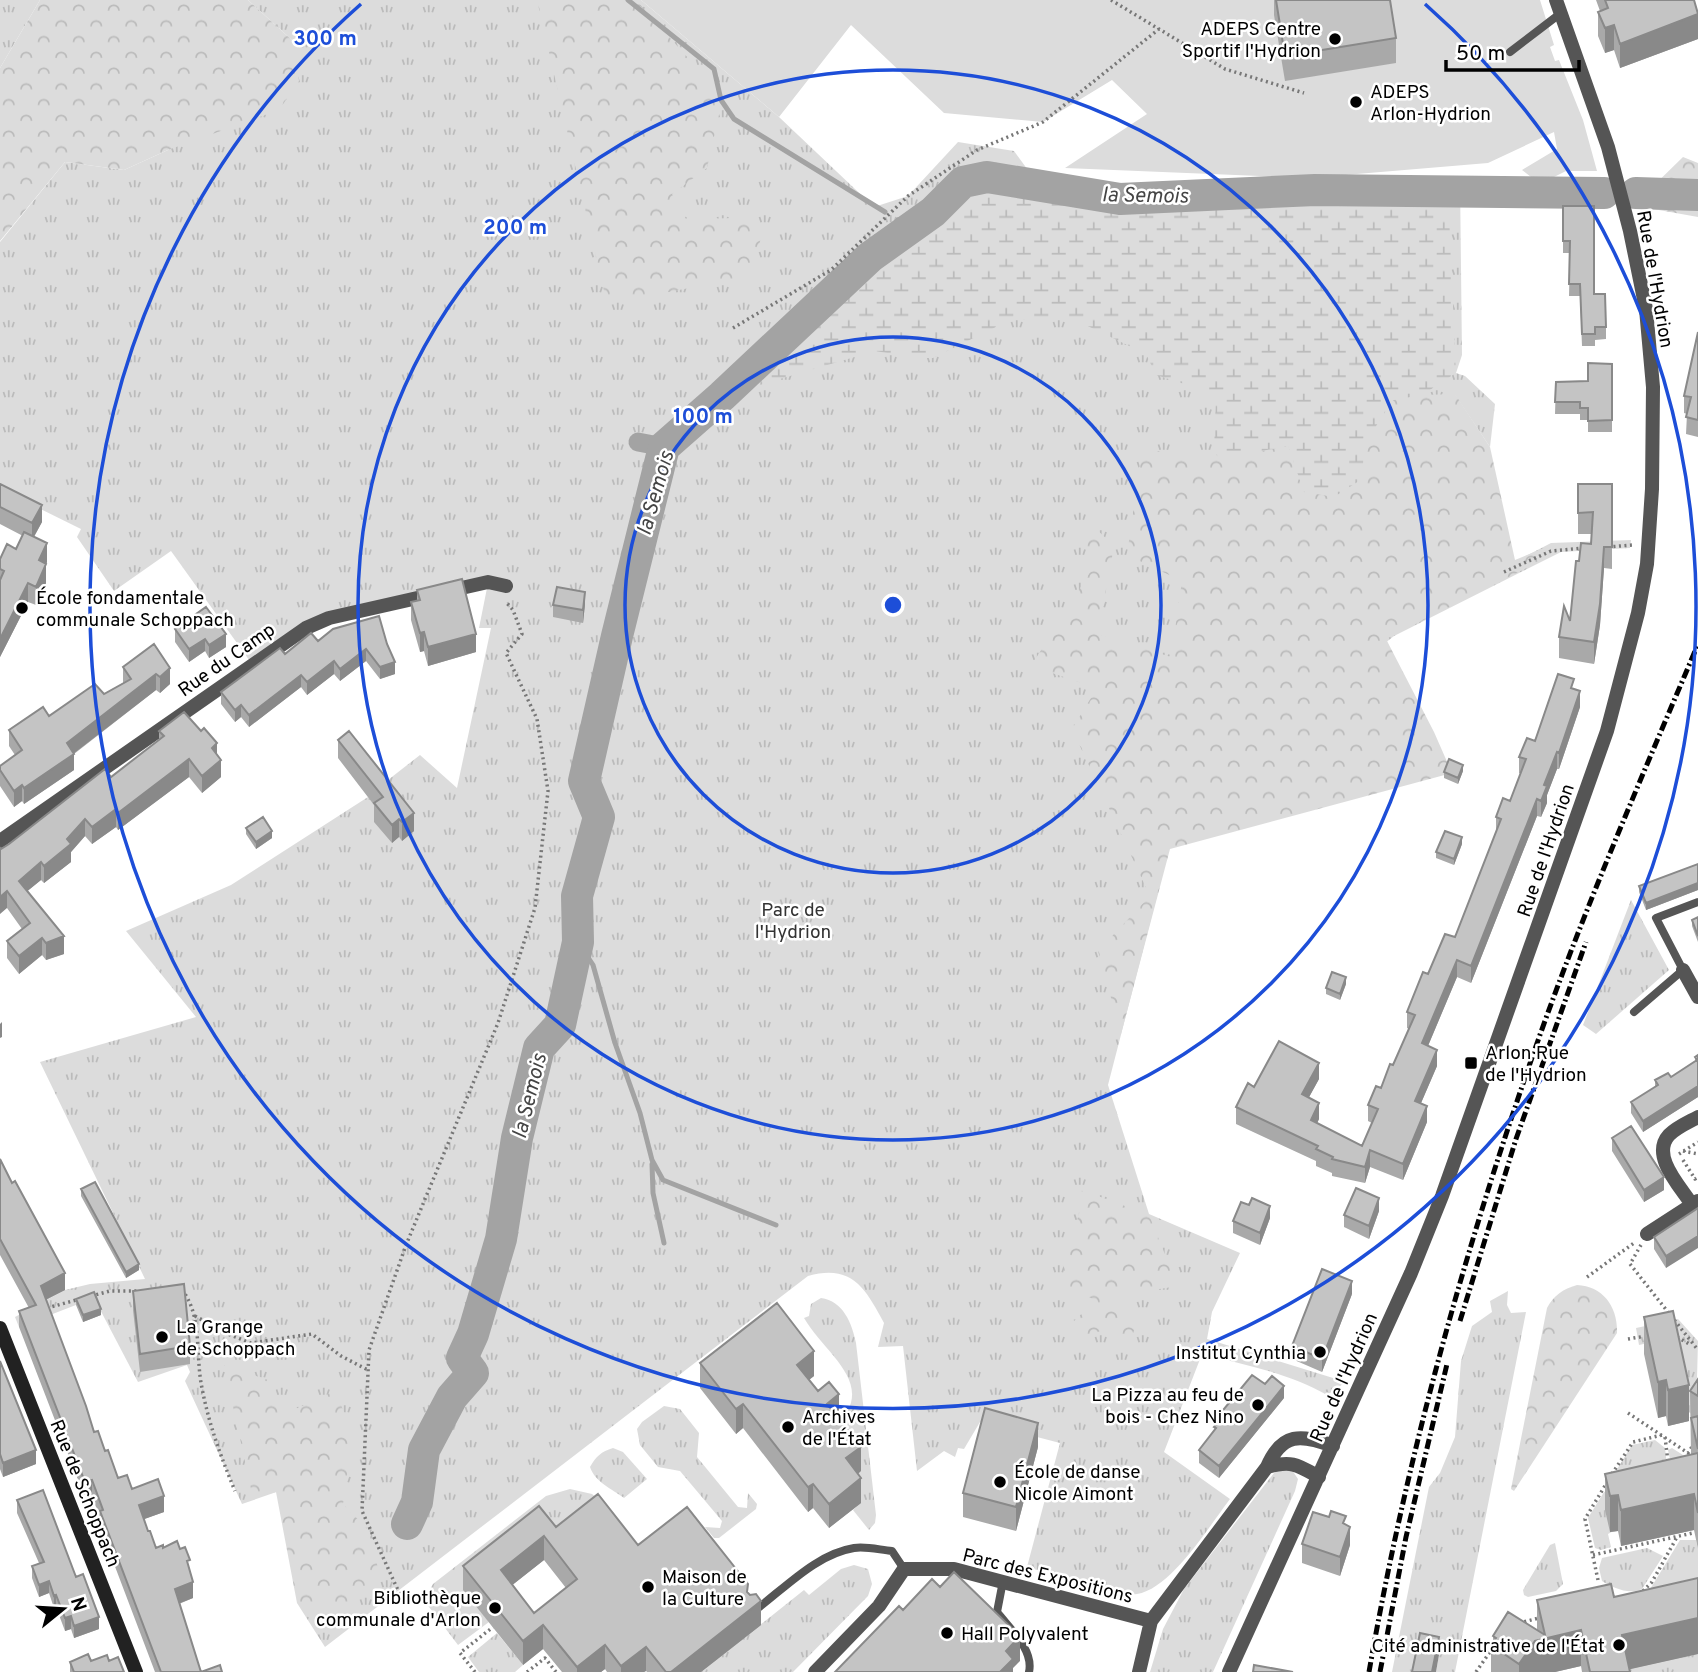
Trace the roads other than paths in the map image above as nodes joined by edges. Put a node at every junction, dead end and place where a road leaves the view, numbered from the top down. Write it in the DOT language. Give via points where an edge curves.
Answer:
graph roads {
  1 [pos="1558,7"];
  2 [pos="1510,52"];
  3 [pos="506,586"];
  4 [pos="0,841"];
  5 [pos="1698,902"];
  6 [pos="1684,970"];
  7 [pos="1698,997"];
  8 [pos="1634,1012"];
  9 [pos="1698,1116"];
  10 [pos="1695,1203"];
  11 [pos="1647,1234"];
  12 [pos="0,1328"];
  13 [pos="1333,1446"];
  14 [pos="1267,1467"];
  15 [pos="1319,1477"];
  16 [pos="904,1569"];
  17 [pos="1003,1581"];
  18 [pos="752,1613"];
  19 [pos="1151,1620"];
  20 [pos="136,1672"];
  21 [pos="815,1672"];
  22 [pos="1029,1672"];
  23 [pos="1139,1672"];
  24 [pos="1229,1672"];
  1 -- 2 [label="lane"];
  1 -- 13 [label="street, Rue de l'Hydrion" via="1608,147 1646,309 1653,387 1648,544 1638,613 1607,731 1441,1196"];
  3 -- 4 [label="street, Rue du Camp" via="488,582 329,618 306,628"];
  5 -- 6 [label="lane" via="1657,918"];
  6 -- 7 [label="street"];
  6 -- 8 [label="lane"];
  9 -- 10 [label="street" via="1672,1133 1663,1147 1663,1158"];
  10 -- 11 [label="street"];
  12 -- 20 [label="main road, Rue de Schoppach"];
  13 -- 14 [label="street, Parc des Expositions" via="1297,1438 1284,1442"];
  13 -- 15 [label="street, Rue de l'Hydrion"];
  14 -- 15 [label="street" via="1294,1464"];
  14 -- 19 [label="street, Parc des Expositions"];
  15 -- 24 [label="street, Rue de l'Hydrion"];
  16 -- 17 [label="street, Parc des Expositions" via="954,1570"];
  16 -- 18 [label="lane" via="892,1551 856,1548 832,1554"];
  16 -- 21 [label="street" via="879,1606"];
  17 -- 19 [label="street, Parc des Expositions"];
  17 -- 22 [label="lane" via="997,1612 1022,1644 1031,1663"];
  19 -- 23 [label="street, Parc des Expositions"];
}
